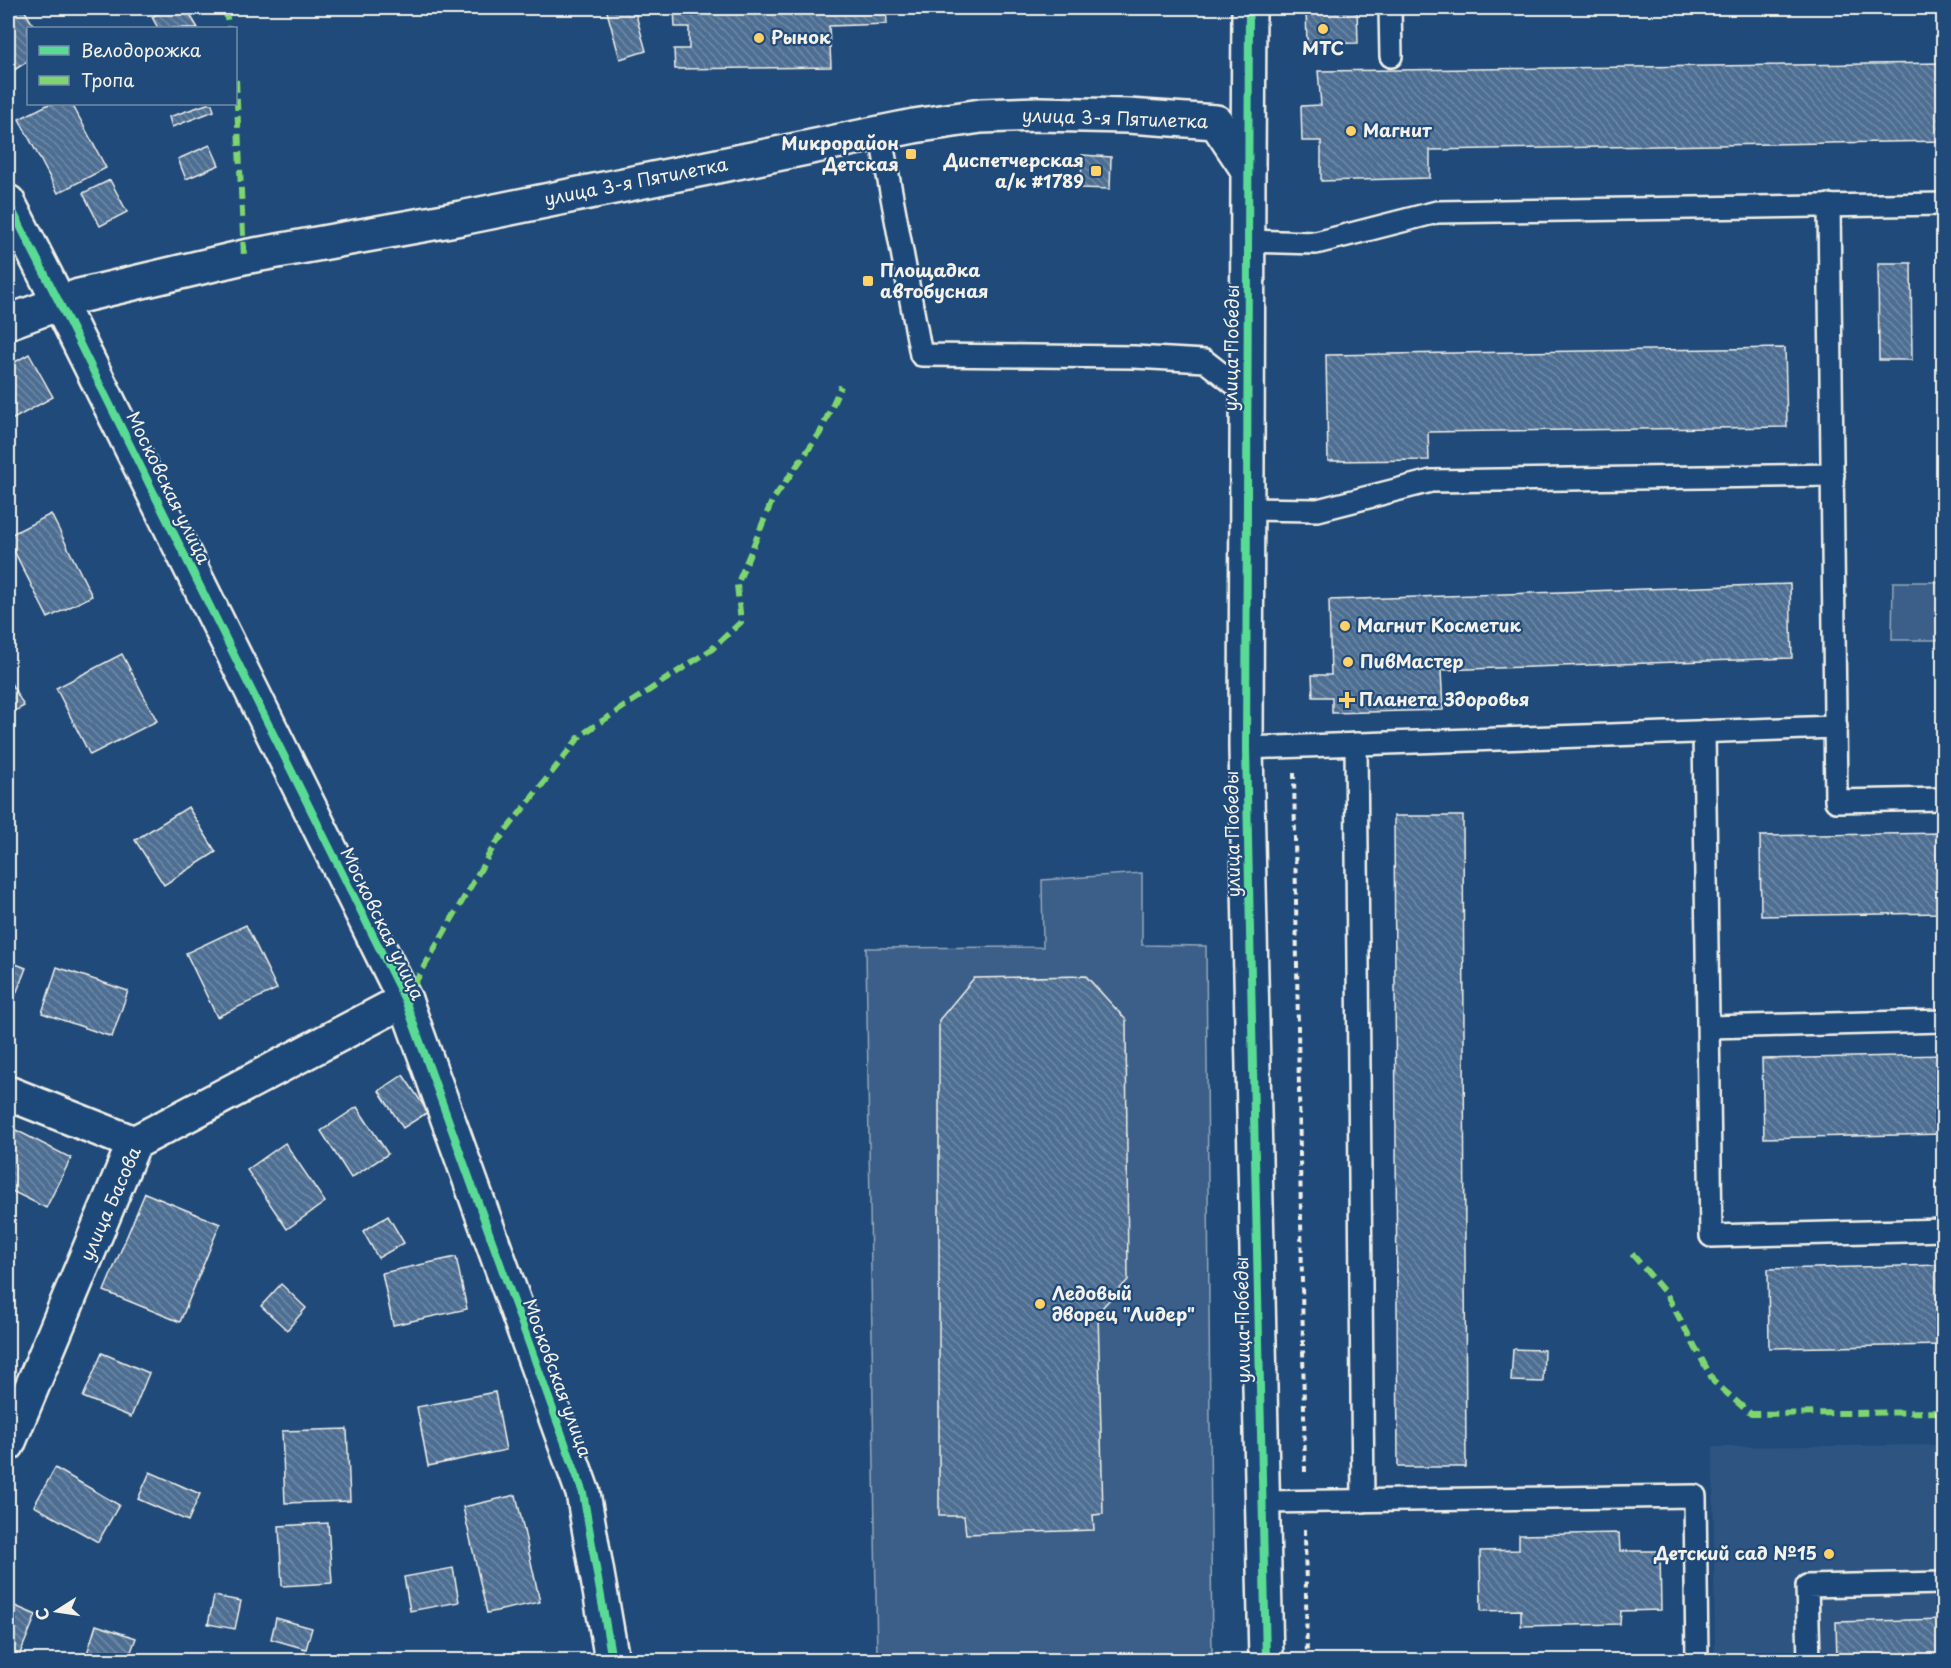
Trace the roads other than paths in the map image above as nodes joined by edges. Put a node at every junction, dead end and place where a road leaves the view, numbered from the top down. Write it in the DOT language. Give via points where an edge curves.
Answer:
graph roads {
  1 [pos="1250,8"];
  2 [pos="1390,8"];
  3 [pos="1391,56"];
  4 [pos="880,132"];
  5 [pos="1248,170"];
  6 [pos="8,202"];
  7 [pos="1944,204"];
  8 [pos="1829,205"];
  9 [pos="1248,241"];
  10 [pos="59,302"];
  11 [pos="8,322"];
  12 [pos="1247,394"];
  13 [pos="1833,475"];
  14 [pos="1246,509"];
  15 [pos="1836,727"];
  16 [pos="1704,731"];
  17 [pos="1356,744"];
  18 [pos="1246,748"];
  19 [pos="1944,799"];
  20 [pos="405,1000"];
  21 [pos="1944,1021"];
  22 [pos="1708,1027"];
  23 [pos="8,1093"];
  24 [pos="134,1143"];
  25 [pos="1944,1230"];
  26 [pos="8,1444"];
  27 [pos="1363,1501"];
  28 [pos="1262,1502"];
  29 [pos="1944,1583"];
  30 [pos="612,1660"];
  31 [pos="1266,1660"];
  32 [pos="1697,1660"];
  33 [pos="1809,1660"];
  1 -- 5 [label="street, улица Победы"];
  2 -- 3 [label="lane"];
  4 -- 5 [label="street, улица 3-я Пятилетка" via="981,116 1039,114 1216,122"];
  4 -- 10 [label="street, улица 3-я Пятилетка" via="461,218 244,256"];
  4 -- 12 [label="lane" via="921,356 1205,361"];
  5 -- 9 [label="street, улица Победы"];
  6 -- 10 [label="street, Московская улица"];
  7 -- 8 [label="lane"];
  8 -- 9 [label="lane" via="1437,212 1316,243"];
  8 -- 13 [label="lane"];
  9 -- 12 [label="street, улица Победы"];
  10 -- 11 [label="street, улица 3-я Пятилетка"];
  10 -- 20 [label="street, Московская улица"];
  12 -- 14 [label="street, улица Победы"];
  13 -- 14 [label="lane" via="1431,481 1318,510"];
  13 -- 15 [label="lane"];
  14 -- 18 [label="street, улица Победы"];
  15 -- 16 [label="lane"];
  15 -- 19 [label="lane" via="1836,801"];
  16 -- 17 [label="lane"];
  16 -- 22 [label="lane"];
  17 -- 18 [label="lane"];
  17 -- 27 [label="lane"];
  18 -- 28 [label="street, улица Победы"];
  20 -- 24 [label="street, улица Басова"];
  20 -- 30 [label="street, Московская улица" via="583,1493"];
  21 -- 22 [label="lane"];
  22 -- 25 [label="lane" via="1711,1236"];
  23 -- 24 [label="street"];
  24 -- 26 [label="street, улица Басова"];
  27 -- 28 [label="lane"];
  27 -- 32 [label="lane" via="1695,1496"];
  28 -- 31 [label="street, улица Победы"];
  29 -- 33 [label="lane" via="1807,1586"];
}
